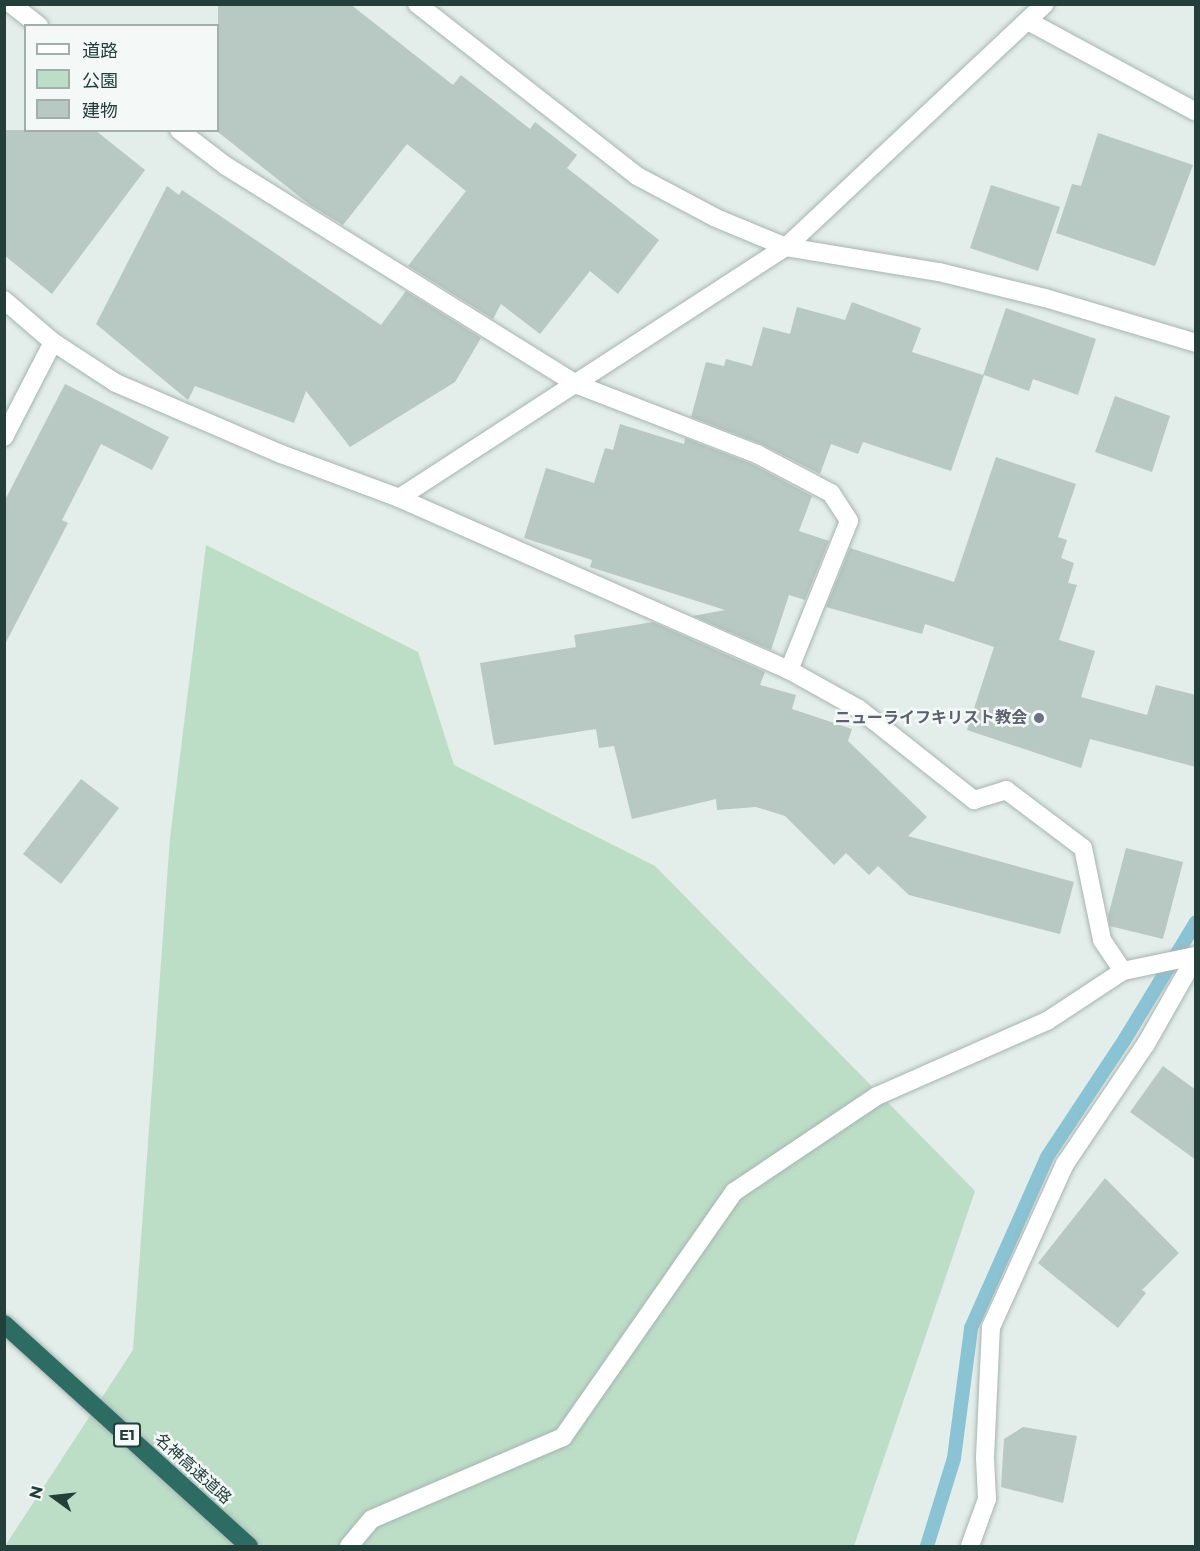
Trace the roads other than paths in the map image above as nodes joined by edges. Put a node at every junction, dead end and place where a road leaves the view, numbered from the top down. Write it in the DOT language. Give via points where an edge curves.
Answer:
graph roads {
  1 [pos="11,4"];
  2 [pos="417,4"];
  3 [pos="1046,4"];
  4 [pos="1028,21"];
  5 [pos="36,24"];
  6 [pos="1196,112"];
  7 [pos="182,132"];
  8 [pos="786,247"];
  9 [pos="4,300"];
  10 [pos="53,342"];
  11 [pos="1196,343"];
  12 [pos="578,385"];
  13 [pos="4,437"];
  14 [pos="399,498"];
  15 [pos="789,670"];
  16 [pos="1194,957"];
  17 [pos="1123,971"];
  18 [pos="4,1324"];
  19 [pos="249,1546"];
  20 [pos="348,1546"];
  21 [pos="970,1546"];
  1 -- 5 [label="street"];
  2 -- 8 [label="street" via="638,176 716,218"];
  3 -- 4 [label="street"];
  4 -- 6 [label="street"];
  4 -- 8 [label="street"];
  7 -- 12 [label="street" via="226,166"];
  8 -- 11 [label="street" via="939,272 1045,297"];
  8 -- 12 [label="street"];
  9 -- 10 [label="street"];
  10 -- 13 [label="street"];
  10 -- 14 [label="street" via="116,383 281,454"];
  12 -- 14 [label="street"];
  12 -- 15 [label="street" via="757,454 831,493 849,521"];
  14 -- 15 [label="street"];
  15 -- 17 [label="street" via="859,709 974,800 1006,790 1083,848 1102,940"];
  16 -- 17 [label="street"];
  16 -- 21 [label="street" via="1146,1044 1065,1164 991,1327 984,1458 987,1499"];
  17 -- 20 [label="street" via="1047,1021 877,1096 734,1192 562,1437 372,1519"];
  18 -- 19 [label="highway, 名神高速道路 / E1"];
}
